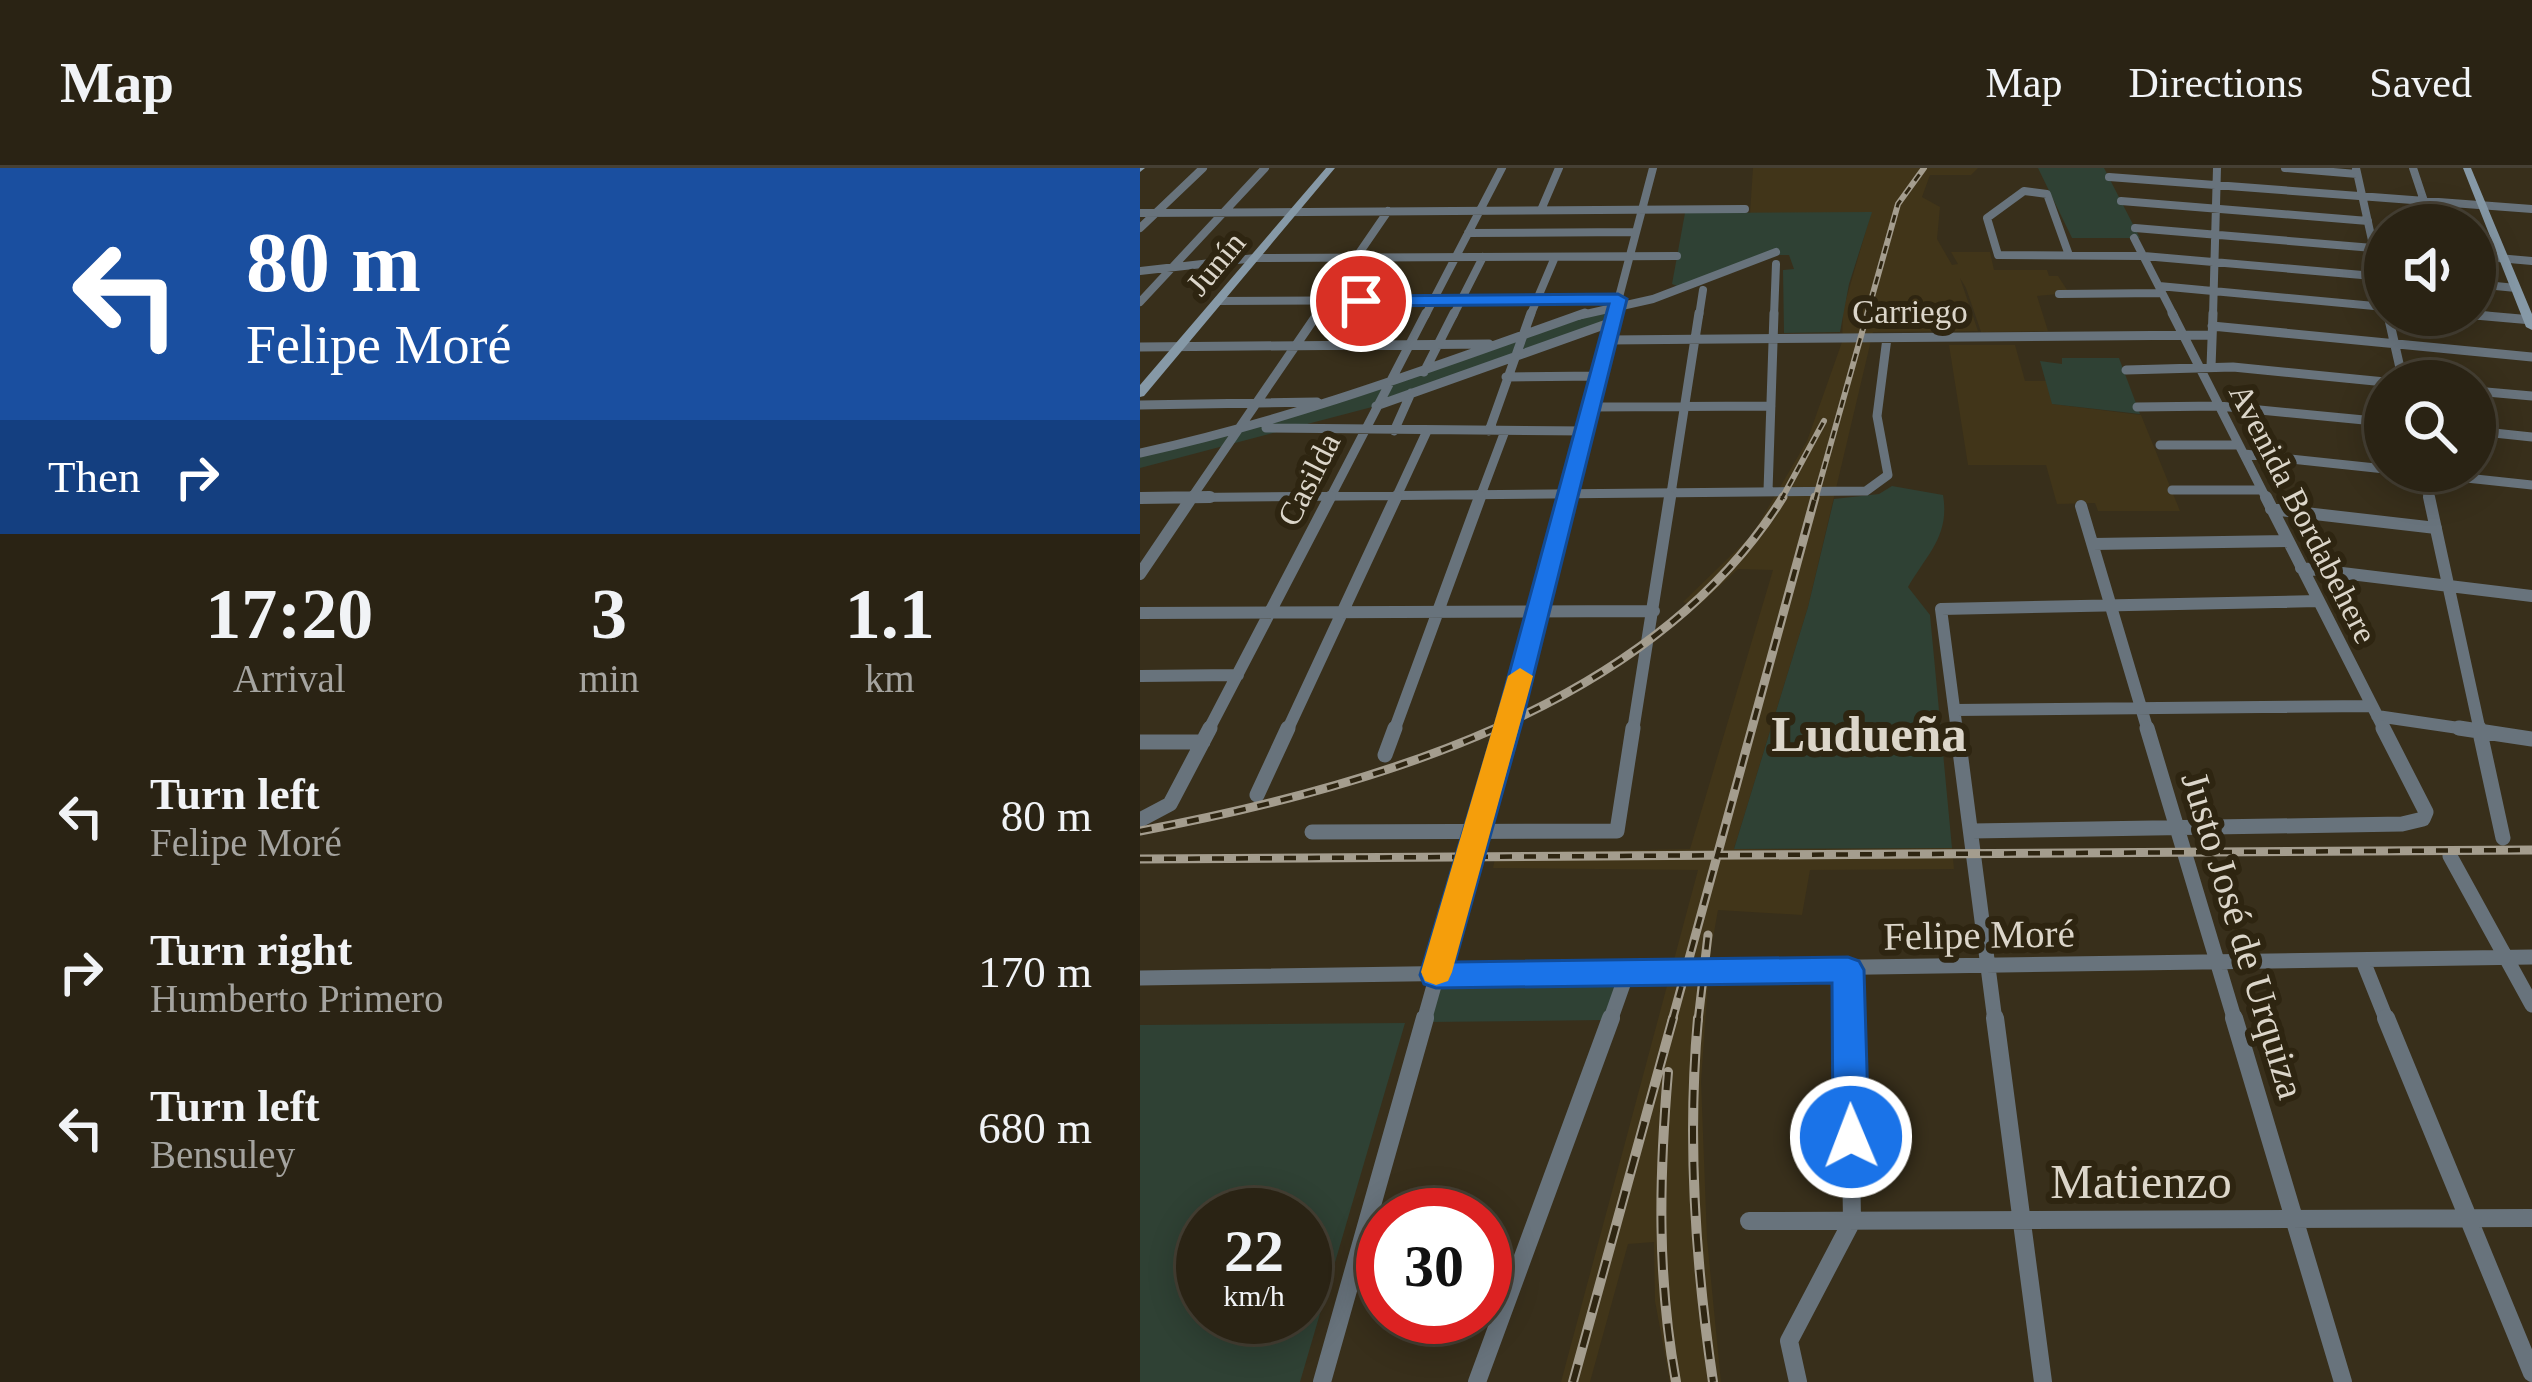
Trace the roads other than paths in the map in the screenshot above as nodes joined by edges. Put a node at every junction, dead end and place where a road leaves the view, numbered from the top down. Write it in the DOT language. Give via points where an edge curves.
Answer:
graph roads {
  1 [pos="1203,168"];
  2 [pos="1265,168"];
  3 [pos="1331,168"];
  4 [pos="1502,168"];
  5 [pos="1559,168"];
  6 [pos="1652,168"];
  7 [pos="2217,168"];
  8 [pos="2285,168"];
  9 [pos="2414,168"];
  10 [pos="2467,168"];
  11 [pos="2357,171"];
  12 [pos="2109,177"];
  13 [pos="2216,185"];
  14 [pos="2362,196"];
  15 [pos="2121,201"];
  16 [pos="2424,201"];
  17 [pos="2364,204"];
  18 [pos="2468,204"];
  19 [pos="2482,204"];
  20 [pos="2496,206"];
  21 [pos="2216,208"];
  22 [pos="1745,209"];
  23 [pos="2532,209"];
  24 [pos="1541,210"];
  25 [pos="1642,210"];
  26 [pos="1388,211"];
  27 [pos="1480,211"];
  28 [pos="1225,212"];
  29 [pos="1294,212"];
  30 [pos="1140,213"];
  31 [pos="1157,213"];
  32 [pos="2364,221"];
  33 [pos="1140,228"];
  34 [pos="1636,232"];
  35 [pos="1468,233"];
  36 [pos="2215,235"];
  37 [pos="2496,239"];
  38 [pos="2364,247"];
  39 [pos="1776,252"];
  40 [pos="2069,255"];
  41 [pos="1677,256"];
  42 [pos="2144,256"];
  43 [pos="1454,257"];
  44 [pos="1483,257"];
  45 [pos="1555,257"];
  46 [pos="1630,257"];
  47 [pos="1255,258"];
  48 [pos="1356,258"];
  49 [pos="2496,258"];
  50 [pos="2504,259"];
  51 [pos="2532,261"];
  52 [pos="2214,262"];
  53 [pos="1776,264"];
  54 [pos="1172,268"];
  55 [pos="1140,272"];
  56 [pos="2364,274"];
  57 [pos="2496,286"];
  58 [pos="2516,288"];
  59 [pos="2160,289"];
  60 [pos="1702,290"];
  61 [pos="2213,291"];
  62 [pos="2059,294"];
  63 [pos="1538,299"];
  64 [pos="1432,300"];
  65 [pos="1462,300"];
  66 [pos="1218,301"];
  67 [pos="1327,301"];
  68 [pos="1140,302"];
  69 [pos="1618,303"];
  70 [pos="2364,305"];
  71 [pos="2496,318"];
  72 [pos="1615,321"];
  73 [pos="2531,322"];
  74 [pos="2212,331"];
  75 [pos="1525,334"];
  76 [pos="2184,336"];
  77 [pos="2393,336"];
  78 [pos="1887,338"];
  79 [pos="1776,339"];
  80 [pos="1609,340"];
  81 [pos="1696,340"];
  82 [pos="1500,344"];
  83 [pos="2395,344"];
  84 [pos="1408,345"];
  85 [pos="1438,345"];
  86 [pos="1180,346"];
  87 [pos="1296,346"];
  88 [pos="1140,347"];
  89 [pos="1514,356"];
  90 [pos="2532,357"];
  91 [pos="2398,360"];
  92 [pos="2206,367"];
  93 [pos="2126,370"];
  94 [pos="1424,372"];
  95 [pos="1600,376"];
  96 [pos="1506,377"];
  97 [pos="2364,380"];
  98 [pos="1386,385"];
  99 [pos="1140,393"];
  100 [pos="1411,393"];
  101 [pos="2496,393"];
  102 [pos="2532,396"];
  103 [pos="1334,402"];
  104 [pos="1257,403"];
  105 [pos="1140,405"];
  106 [pos="1376,406"];
  107 [pos="1688,406"];
  108 [pos="1772,406"];
  109 [pos="2219,406"];
  110 [pos="1591,407"];
  111 [pos="2137,407"];
  112 [pos="2364,420"];
  113 [pos="1250,428"];
  114 [pos="1363,430"];
  115 [pos="1394,430"];
  116 [pos="1427,430"];
  117 [pos="1585,430"];
  118 [pos="1489,431"];
  119 [pos="1504,431"];
  120 [pos="1237,432"];
  121 [pos="2496,433"];
  122 [pos="2532,437"];
  123 [pos="2160,445"];
  124 [pos="2241,449"];
  125 [pos="1140,453"];
  126 [pos="2364,466"];
  127 [pos="2496,481"];
  128 [pos="2532,485"];
  129 [pos="2171,490"];
  130 [pos="2262,490"];
  131 [pos="1768,491"];
  132 [pos="1674,492"];
  133 [pos="2427,492"];
  134 [pos="1568,493"];
  135 [pos="1483,494"];
  136 [pos="1398,495"];
  137 [pos="1330,496"];
  138 [pos="1192,497"];
  139 [pos="1140,498"];
  140 [pos="2081,506"];
  141 [pos="2272,509"];
  142 [pos="2435,528"];
  143 [pos="2288,541"];
  144 [pos="2093,544"];
  145 [pos="2301,568"];
  146 [pos="1140,574"];
  147 [pos="2448,586"];
  148 [pos="2532,596"];
  149 [pos="2318,601"];
  150 [pos="2111,606"];
  151 [pos="1537,611"];
  152 [pos="1654,611"];
  153 [pos="1344,612"];
  154 [pos="1440,613"];
  155 [pos="1140,614"];
  156 [pos="1270,614"];
  157 [pos="1238,675"];
  158 [pos="1140,676"];
  159 [pos="2142,708"];
  160 [pos="1955,710"];
  161 [pos="2374,711"];
  162 [pos="2480,731"];
  163 [pos="2532,739"];
  164 [pos="1140,742"];
  165 [pos="1203,742"];
  166 [pos="1385,755"];
  167 [pos="1257,795"];
  168 [pos="1140,820"];
  169 [pos="2177,827"];
  170 [pos="1972,831"];
  171 [pos="1312,832"];
  172 [pos="1477,832"];
  173 [pos="2503,838"];
  174 [pos="2450,856"];
  175 [pos="2507,957"];
  176 [pos="2532,957"];
  177 [pos="2363,961"];
  178 [pos="2218,963"];
  179 [pos="1991,967"];
  180 [pos="1848,970"];
  181 [pos="1628,973"];
  182 [pos="1436,975"];
  183 [pos="1140,978"];
  184 [pos="2532,1005"];
  185 [pos="2468,1218"];
  186 [pos="2532,1218"];
  187 [pos="2294,1219"];
  188 [pos="2023,1220"];
  189 [pos="1749,1221"];
  190 [pos="1852,1221"];
  191 [pos="2532,1373"];
  192 [pos="1322,1382"];
  193 [pos="1477,1382"];
  194 [pos="1798,1382"];
  195 [pos="2043,1382"];
  196 [pos="2343,1382"];
  1 -- 31 [label="street"];
  2 -- 28 [label="street"];
  3 -- 29 [label="main road, Junín"];
  4 -- 27 [label="street, Casilda"];
  5 -- 24 [label="street"];
  6 -- 25 [label="street"];
  7 -- 13 [label="street"];
  8 -- 11 [label="street"];
  9 -- 16 [label="street"];
  10 -- 19 [label="main road"];
  11 -- 14 [label="street"];
  12 -- 13 [label="street"];
  13 -- 14 [label="street"];
  13 -- 21 [label="street"];
  14 -- 16 [label="street"];
  14 -- 17 [label="street"];
  15 -- 21 [label="street"];
  16 -- 18 [label="street"];
  20 -- 23 [label="street"];
  21 -- 32 [label="street"];
  21 -- 36 [label="street"];
  22 -- 25 [label="street"];
  24 -- 25 [label="street"];
  24 -- 27 [label="street"];
  25 -- 34 [label="street"];
  26 -- 27 [label="street"];
  26 -- 29 [label="street"];
  26 -- 48 [label="street"];
  27 -- 35 [label="street, Casilda"];
  28 -- 29 [label="street"];
  28 -- 31 [label="street"];
  28 -- 54 [label="street"];
  29 -- 47 [label="main road, Junín"];
  30 -- 31 [label="street"];
  31 -- 33 [label="street"];
  34 -- 35 [label="street"];
  34 -- 46 [label="street"];
  35 -- 43 [label="street, Casilda"];
  36 -- 38 [label="street"];
  36 -- 42 [label="street, Avenida Bordabehere" via="2134,233"];
  36 -- 52 [label="street"];
  37 -- 50 [label="main road"];
  39 -- 69 [label="street"];
  40 -- 40 [label="street" via="2047,194 2014,195 1987,218 1998,255"];
  40 -- 42 [label="street"];
  41 -- 46 [label="street"];
  42 -- 52 [label="street"];
  42 -- 59 [label="street, Avenida Bordabehere"];
  43 -- 44 [label="street"];
  43 -- 48 [label="street"];
  43 -- 64 [label="street, Casilda"];
  44 -- 45 [label="street"];
  44 -- 65 [label="street"];
  45 -- 46 [label="street"];
  45 -- 63 [label="street"];
  46 -- 69 [label="street"];
  47 -- 48 [label="street"];
  47 -- 54 [label="street"];
  47 -- 66 [label="main road, Junín"];
  48 -- 67 [label="street"];
  49 -- 50 [label="street"];
  50 -- 51 [label="street"];
  50 -- 58 [label="main road"];
  52 -- 56 [label="street"];
  52 -- 61 [label="street"];
  53 -- 79 [label="street"];
  54 -- 55 [label="street"];
  54 -- 68 [label="street"];
  57 -- 58 [label="street"];
  58 -- 73 [label="main road"];
  59 -- 61 [label="street"];
  59 -- 62 [label="street"];
  59 -- 76 [label="street, Avenida Bordabehere"];
  60 -- 81 [label="street"];
  61 -- 70 [label="street"];
  61 -- 74 [label="street"];
  63 -- 65 [label="street"];
  63 -- 69 [label="street"];
  63 -- 75 [label="street"];
  64 -- 65 [label="street"];
  64 -- 67 [label="street"];
  64 -- 84 [label="street, Casilda"];
  65 -- 85 [label="street"];
  66 -- 67 [label="street"];
  66 -- 86 [label="main road, Junín"];
  67 -- 87 [label="street"];
  69 -- 72 [label="street"];
  69 -- 75 [label="street"];
  71 -- 73 [label="street"];
  72 -- 80 [label="street"];
  72 -- 89 [label="street"];
  74 -- 76 [label="street, Carriego"];
  74 -- 83 [label="street, Carriego"];
  74 -- 92 [label="street"];
  75 -- 82 [label="street"];
  75 -- 89 [label="street"];
  76 -- 78 [label="street, Carriego"];
  76 -- 92 [label="street, Avenida Bordabehere"];
  77 -- 83 [label="street"];
  78 -- 79 [label="street, Carriego"];
  78 -- 131 [label="street" via="1876,416 1888,475 1866,491"];
  79 -- 81 [label="street, Carriego"];
  79 -- 108 [label="street"];
  80 -- 81 [label="street, Carriego"];
  80 -- 95 [label="street"];
  81 -- 107 [label="street"];
  82 -- 85 [label="street"];
  82 -- 94 [label="street"];
  83 -- 90 [label="street, Carriego"];
  83 -- 91 [label="street"];
  84 -- 85 [label="street"];
  84 -- 87 [label="street"];
  84 -- 98 [label="street, Casilda"];
  85 -- 94 [label="street"];
  86 -- 87 [label="street"];
  86 -- 88 [label="street"];
  86 -- 99 [label="main road, Junín"];
  87 -- 104 [label="street"];
  89 -- 96 [label="street"];
  89 -- 100 [label="street"];
  92 -- 93 [label="street"];
  92 -- 97 [label="street"];
  92 -- 109 [label="street, Avenida Bordabehere"];
  94 -- 98 [label="street"];
  95 -- 96 [label="street"];
  95 -- 110 [label="street"];
  96 -- 118 [label="street"];
  98 -- 103 [label="street"];
  98 -- 106 [label="street, Casilda"];
  100 -- 106 [label="street"];
  100 -- 115 [label="street"];
  101 -- 102 [label="street"];
  103 -- 104 [label="street"];
  103 -- 113 [label="street"];
  104 -- 105 [label="street"];
  104 -- 120 [label="street"];
  106 -- 114 [label="street, Casilda"];
  107 -- 108 [label="street"];
  107 -- 110 [label="street"];
  107 -- 132 [label="street"];
  108 -- 131 [label="street"];
  109 -- 111 [label="street"];
  109 -- 112 [label="street"];
  109 -- 124 [label="street, Avenida Bordabehere"];
  110 -- 117 [label="street"];
  113 -- 114 [label="street"];
  113 -- 120 [label="street"];
  114 -- 115 [label="street"];
  114 -- 137 [label="street, Casilda"];
  115 -- 116 [label="street"];
  116 -- 118 [label="street"];
  116 -- 136 [label="street"];
  117 -- 119 [label="street"];
  117 -- 134 [label="street"];
  118 -- 119 [label="street"];
  119 -- 135 [label="street"];
  120 -- 125 [label="street"];
  120 -- 138 [label="street"];
  121 -- 122 [label="street"];
  123 -- 124 [label="street"];
  124 -- 126 [label="street"];
  124 -- 130 [label="street, Avenida Bordabehere"];
  127 -- 128 [label="street"];
  129 -- 130 [label="street"];
  130 -- 141 [label="street, Avenida Bordabehere"];
  131 -- 132 [label="street"];
  132 -- 134 [label="street"];
  132 -- 152 [label="street"];
  133 -- 142 [label="street"];
  134 -- 135 [label="street"];
  134 -- 151 [label="street"];
  135 -- 136 [label="street"];
  135 -- 154 [label="street"];
  136 -- 137 [label="street"];
  136 -- 153 [label="street"];
  137 -- 138 [label="street"];
  137 -- 156 [label="street, Casilda"];
  138 -- 139 [label="street"];
  138 -- 146 [label="street"];
  140 -- 144 [label="street, Justo José de Urquiza"];
  141 -- 142 [label="street"];
  141 -- 143 [label="street, Avenida Bordabehere"];
  142 -- 147 [label="street"];
  143 -- 144 [label="street"];
  143 -- 145 [label="street, Avenida Bordabehere"];
  144 -- 150 [label="street, Justo José de Urquiza"];
  145 -- 147 [label="street"];
  145 -- 149 [label="street, Avenida Bordabehere"];
  147 -- 148 [label="street"];
  147 -- 162 [label="street"];
  149 -- 150 [label="street"];
  149 -- 161 [label="street, Avenida Bordabehere"];
  150 -- 159 [label="street, Justo José de Urquiza"];
  150 -- 160 [label="street" via="1941,609"];
  151 -- 152 [label="street"];
  151 -- 154 [label="street"];
  151 -- 172 [label="street"];
  152 -- 172 [label="street" via="1617,831"];
  153 -- 154 [label="street"];
  153 -- 156 [label="street"];
  153 -- 167 [label="street"];
  154 -- 166 [label="street"];
  155 -- 156 [label="street"];
  156 -- 157 [label="street, Casilda"];
  157 -- 158 [label="street"];
  157 -- 165 [label="street, Casilda"];
  159 -- 160 [label="street"];
  159 -- 161 [label="street"];
  159 -- 169 [label="street, Justo José de Urquiza"];
  160 -- 170 [label="street"];
  161 -- 162 [label="street"];
  161 -- 169 [label="street, Avenida Bordabehere" via="2423,819"];
  162 -- 163 [label="street"];
  162 -- 173 [label="street"];
  164 -- 165 [label="street"];
  165 -- 168 [label="street, Casilda" via="1170,804"];
  169 -- 170 [label="street"];
  169 -- 178 [label="street, Justo José de Urquiza"];
  170 -- 179 [label="street"];
  171 -- 172 [label="street"];
  172 -- 182 [label="street"];
  174 -- 175 [label="street"];
  175 -- 176 [label="street, Felipe Moré"];
  175 -- 177 [label="street, Felipe Moré"];
  175 -- 184 [label="street"];
  177 -- 178 [label="street, Felipe Moré"];
  177 -- 185 [label="street"];
  178 -- 179 [label="street, Felipe Moré"];
  178 -- 187 [label="street, Justo José de Urquiza"];
  179 -- 180 [label="street, Felipe Moré"];
  179 -- 188 [label="street"];
  180 -- 181 [label="street, Felipe Moré"];
  180 -- 190 [label="street"];
  181 -- 182 [label="street, Felipe Moré"];
  181 -- 193 [label="street"];
  182 -- 183 [label="street, Felipe Moré"];
  182 -- 192 [label="street"];
  185 -- 186 [label="street, Matienzo"];
  185 -- 187 [label="street, Matienzo"];
  185 -- 191 [label="street"];
  187 -- 188 [label="street, Matienzo"];
  187 -- 196 [label="street, Justo José de Urquiza"];
  188 -- 190 [label="street, Matienzo"];
  188 -- 195 [label="street"];
  189 -- 190 [label="street, Matienzo"];
  190 -- 194 [label="street" via="1790,1341"];
}
